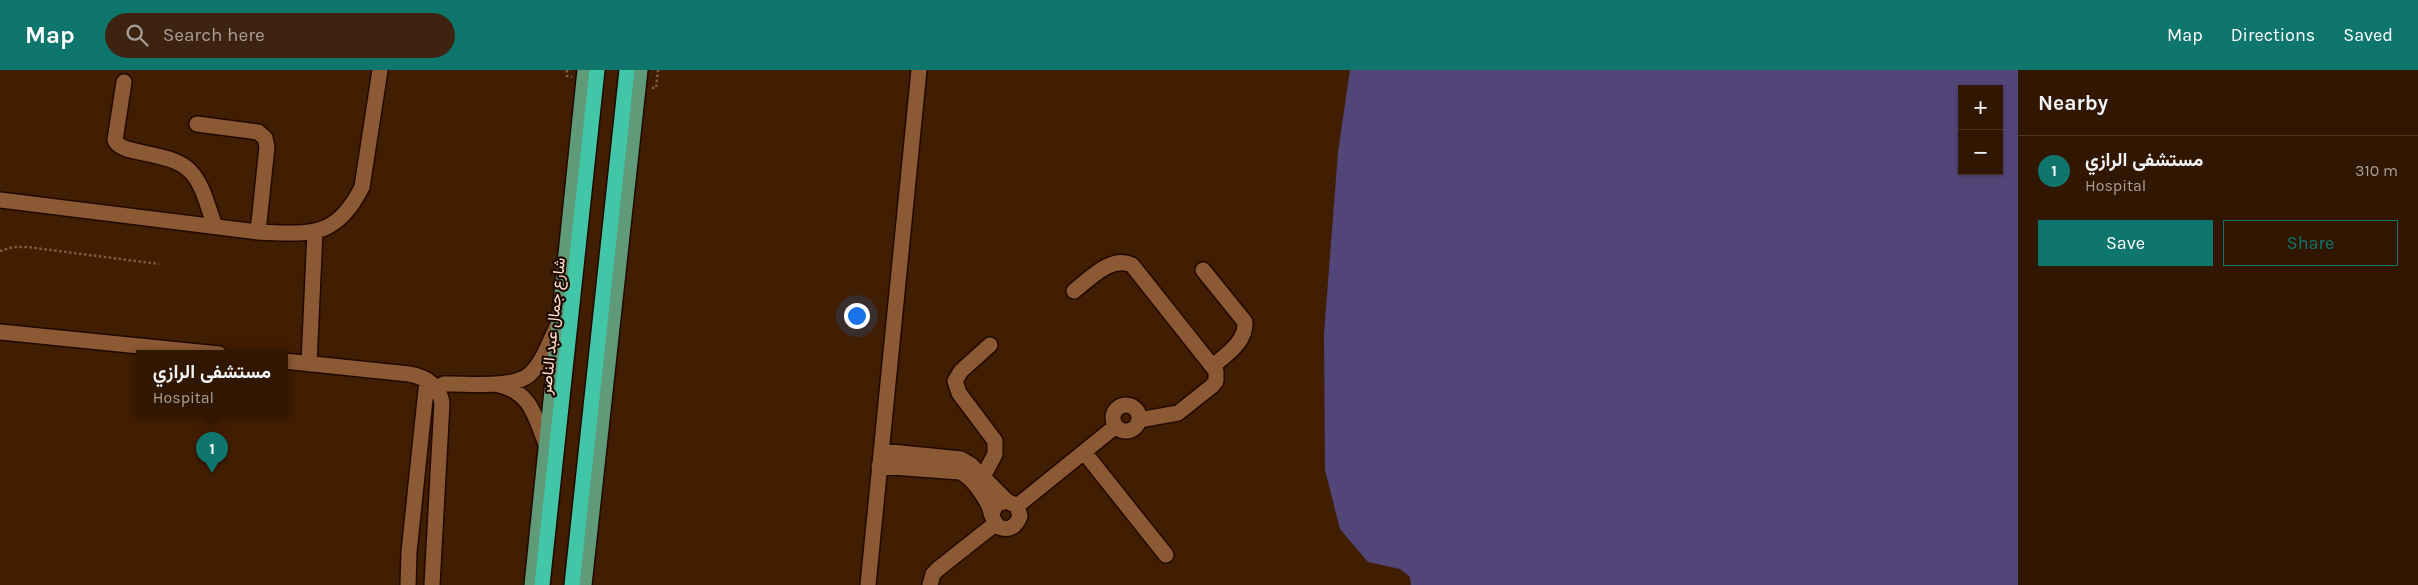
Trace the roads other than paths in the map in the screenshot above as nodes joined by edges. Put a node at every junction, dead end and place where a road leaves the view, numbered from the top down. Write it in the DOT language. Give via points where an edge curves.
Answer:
graph roads {
  1 [pos="380,70"];
  2 [pos="585,70"];
  3 [pos="597,70"];
  4 [pos="626,70"];
  5 [pos="640,70"];
  6 [pos="919,70"];
  7 [pos="124,82"];
  8 [pos="197,124"];
  9 [pos="0,200"];
  10 [pos="215,226"];
  11 [pos="315,231"];
  12 [pos="258,232"];
  13 [pos="1202,270"];
  14 [pos="1074,291"];
  15 [pos="559,322"];
  16 [pos="0,332"];
  17 [pos="990,345"];
  18 [pos="179,350"];
  19 [pos="288,361"];
  20 [pos="309,364"];
  21 [pos="1213,366"];
  22 [pos="492,383"];
  23 [pos="435,390"];
  24 [pos="1139,420"];
  25 [pos="1116,426"];
  26 [pos="546,444"];
  27 [pos="881,451"];
  28 [pos="1084,452"];
  29 [pos="879,466"];
  30 [pos="983,477"];
  31 [pos="1012,503"];
  32 [pos="993,519"];
  33 [pos="1166,555"];
  34 [pos="408,585"];
  35 [pos="432,585"];
  36 [pos="532,585"];
  37 [pos="542,585"];
  38 [pos="572,585"];
  39 [pos="584,585"];
  40 [pos="868,585"];
  41 [pos="930,585"];
  1 -- 11 [label="street" via="362,187 343,218"];
  2 -- 15 [label="main road"];
  3 -- 37 [label="highway, شارع جمال عبد الناصر"];
  4 -- 38 [label="highway"];
  5 -- 39 [label="main road"];
  6 -- 27 [label="street"];
  7 -- 10 [label="street" via="116,144 124,149 167,157 184,165 197,180"];
  8 -- 12 [label="street" via="258,132 265,138"];
  9 -- 10 [label="street"];
  10 -- 12 [label="street"];
  11 -- 12 [label="street"];
  11 -- 20 [label="street"];
  13 -- 21 [label="street" via="1245,322 1239,342"];
  14 -- 21 [label="street" via="1111,264 1125,262 1132,265"];
  15 -- 22 [label="street" via="542,359 529,375 515,381"];
  15 -- 26 [label="main road"];
  16 -- 18 [label="street"];
  17 -- 30 [label="street" via="961,371 955,381 959,393 996,441 995,454"];
  19 -- 20 [label="street"];
  20 -- 23 [label="street" via="409,374"];
  21 -- 24 [label="street" via="1216,381 1184,409 1170,416"];
  22 -- 23 [label="street" via="444,384"];
  22 -- 26 [label="street" via="512,388 523,395"];
  23 -- 34 [label="street" via="409,552"];
  23 -- 35 [label="street"];
  24 -- 25 [label="street" via="1129,430"];
  24 -- 25 [label="street" via="1136,410 1123,406 1114,416"];
  25 -- 28 [label="street"];
  26 -- 36 [label="main road"];
  27 -- 29 [label="street"];
  27 -- 30 [label="street" via="956,458 971,465"];
  28 -- 31 [label="street"];
  28 -- 33 [label="street"];
  29 -- 32 [label="street" via="960,472 968,476 983,497"];
  29 -- 40 [label="street"];
  30 -- 31 [label="street"];
  31 -- 32 [label="street" via="996,504"];
  31 -- 32 [label="street" via="1020,516 1014,526 1004,529"];
  32 -- 41 [label="street" via="933,574"];
}
